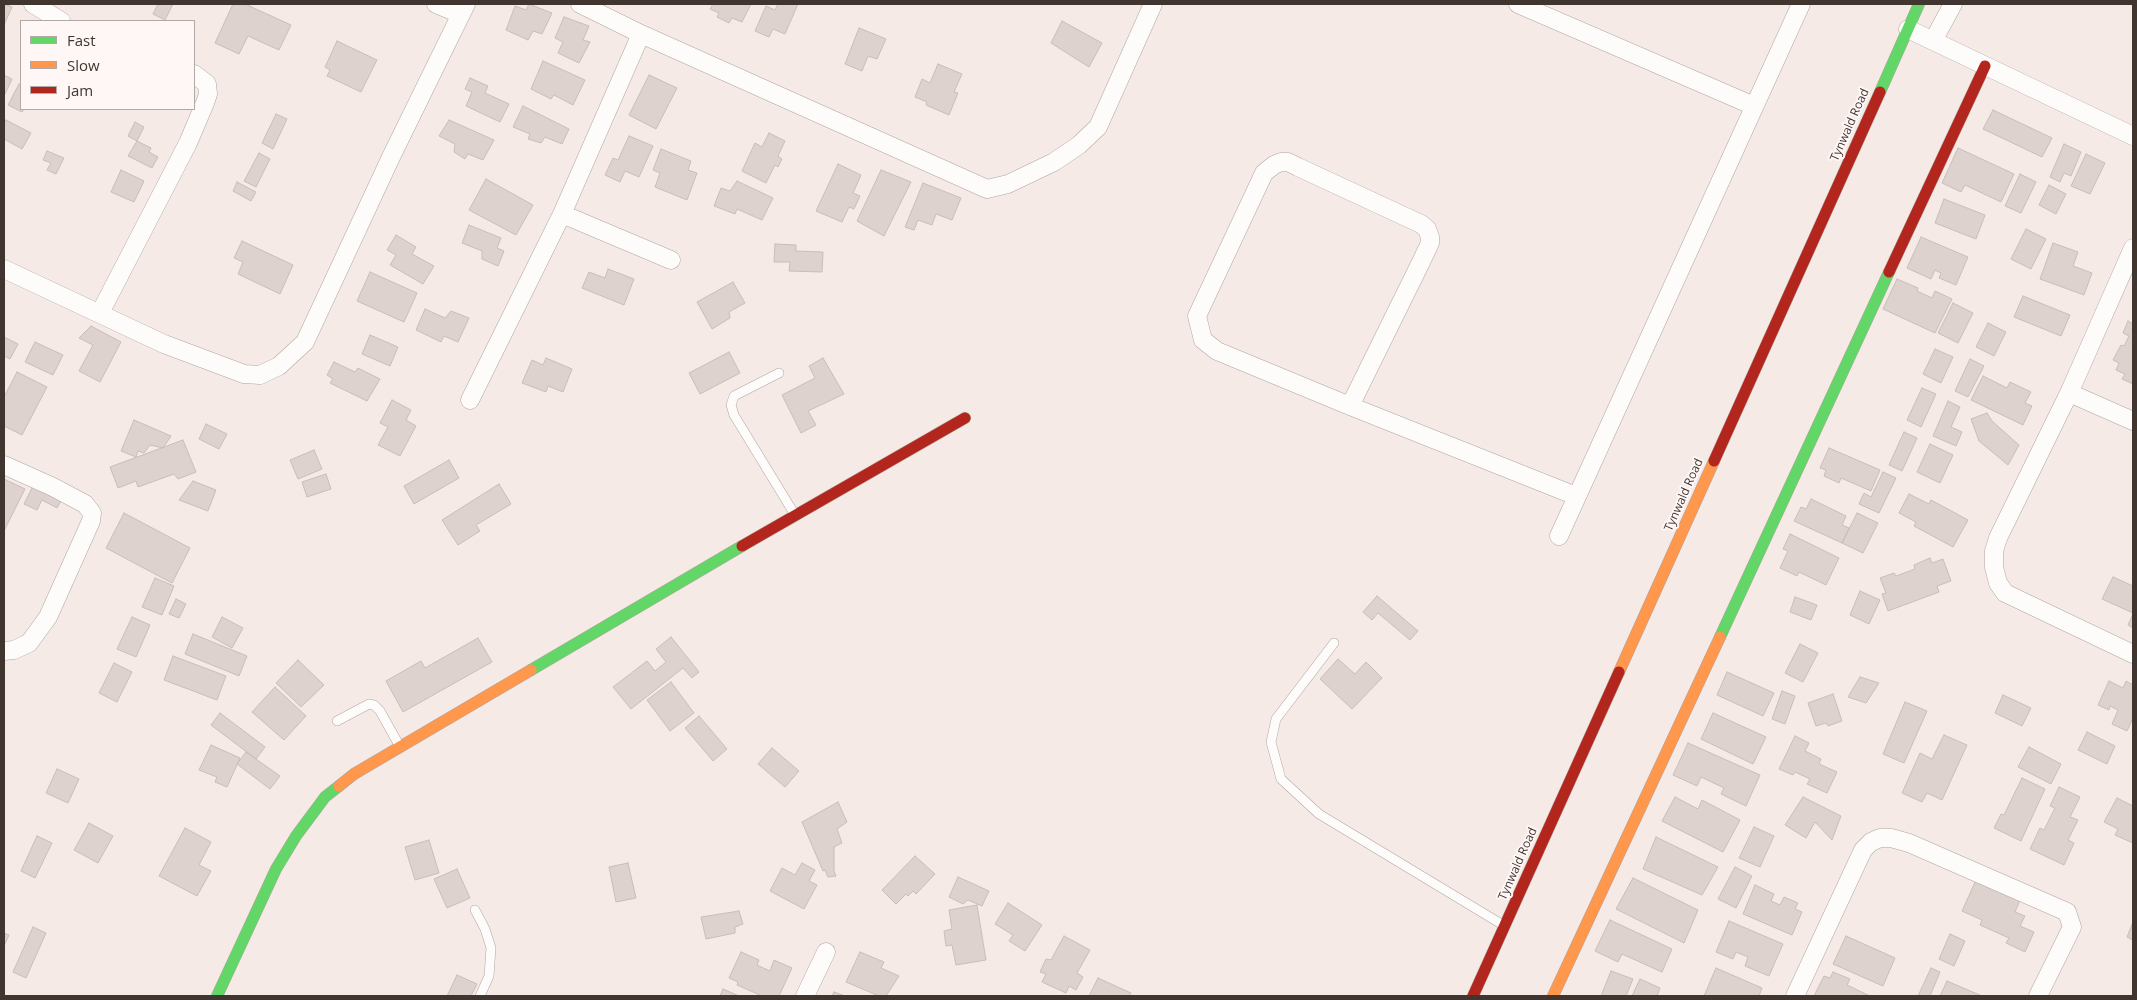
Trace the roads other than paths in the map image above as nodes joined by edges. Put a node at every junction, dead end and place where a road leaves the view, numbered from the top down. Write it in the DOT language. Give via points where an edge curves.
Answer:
graph roads {
  1 [pos="33,4"];
  2 [pos="436,4"];
  3 [pos="580,4"];
  4 [pos="1154,4"];
  5 [pos="1801,4"];
  6 [pos="1919,4"];
  7 [pos="1953,4"];
  8 [pos="1523,5"];
  9 [pos="463,9"];
  10 [pos="59,20"];
  11 [pos="1908,29"];
  12 [pos="641,34"];
  13 [pos="1933,41"];
  14 [pos="1984,66"];
  15 [pos="195,75"];
  16 [pos="1754,106"];
  17 [pos="2133,136"];
  18 [pos="562,214"];
  19 [pos="2133,248"];
  20 [pos="671,260"];
  21 [pos="4,269"];
  22 [pos="100,313"];
  23 [pos="779,373"];
  24 [pos="2070,391"];
  25 [pos="470,400"];
  26 [pos="1350,406"];
  27 [pos="966,418"];
  28 [pos="2133,421"];
  29 [pos="4,465"];
  30 [pos="1576,496"];
  31 [pos="796,515"];
  32 [pos="1559,536"];
  33 [pos="1334,643"];
  34 [pos="4,651"];
  35 [pos="2133,654"];
  36 [pos="337,721"];
  37 [pos="399,746"];
  38 [pos="475,910"];
  39 [pos="1505,927"];
  40 [pos="826,952"];
  41 [pos="217,996"];
  42 [pos="480,996"];
  43 [pos="805,996"];
  44 [pos="1473,996"];
  45 [pos="1553,996"];
  46 [pos="1795,996"];
  47 [pos="2038,996"];
  1 -- 10 [label="street"];
  2 -- 9 [label="street"];
  3 -- 12 [label="street"];
  4 -- 12 [label="street" via="1098,127 1054,162 1008,184 987,189"];
  5 -- 16 [label="street"];
  6 -- 11 [label="street, Tynwald Road"];
  7 -- 13 [label="street"];
  8 -- 16 [label="street"];
  9 -- 22 [label="street" via="322,308 304,342 279,366 260,375 244,374 164,344"];
  11 -- 13 [label="street"];
  11 -- 39 [label="street, Tynwald Road"];
  12 -- 18 [label="street"];
  13 -- 14 [label="street"];
  14 -- 17 [label="street"];
  14 -- 45 [label="street"];
  15 -- 22 [label="street" via="207,84 205,103 188,143"];
  16 -- 30 [label="street"];
  18 -- 20 [label="street"];
  18 -- 25 [label="street"];
  19 -- 24 [label="street"];
  21 -- 22 [label="street"];
  23 -- 31 [label="lane" via="734,396 731,405 734,415"];
  24 -- 28 [label="street"];
  24 -- 35 [label="street" via="1998,538 1994,567 1998,583 2005,593"];
  26 -- 26 [label="street" via="1216,351 1203,340 1198,327 1197,316 1264,173 1281,162 1288,162 1421,224 1430,237 1430,244"];
  26 -- 30 [label="street"];
  27 -- 31 [label="street"];
  29 -- 34 [label="street" via="77,499 92,513 48,617 29,643"];
  30 -- 32 [label="street"];
  31 -- 37 [label="street"];
  33 -- 39 [label="lane" via="1276,719 1271,742 1281,779 1319,814"];
  36 -- 37 [label="lane" via="369,704 374,705"];
  37 -- 41 [label="street" via="354,774 325,797 309,817 276,869"];
  38 -- 42 [label="lane" via="491,948 489,976"];
  39 -- 44 [label="street, Tynwald Road"];
  40 -- 43 [label="street"];
  46 -- 47 [label="street" via="1862,850 1880,838 1891,838 2067,912 2072,928"];
}
